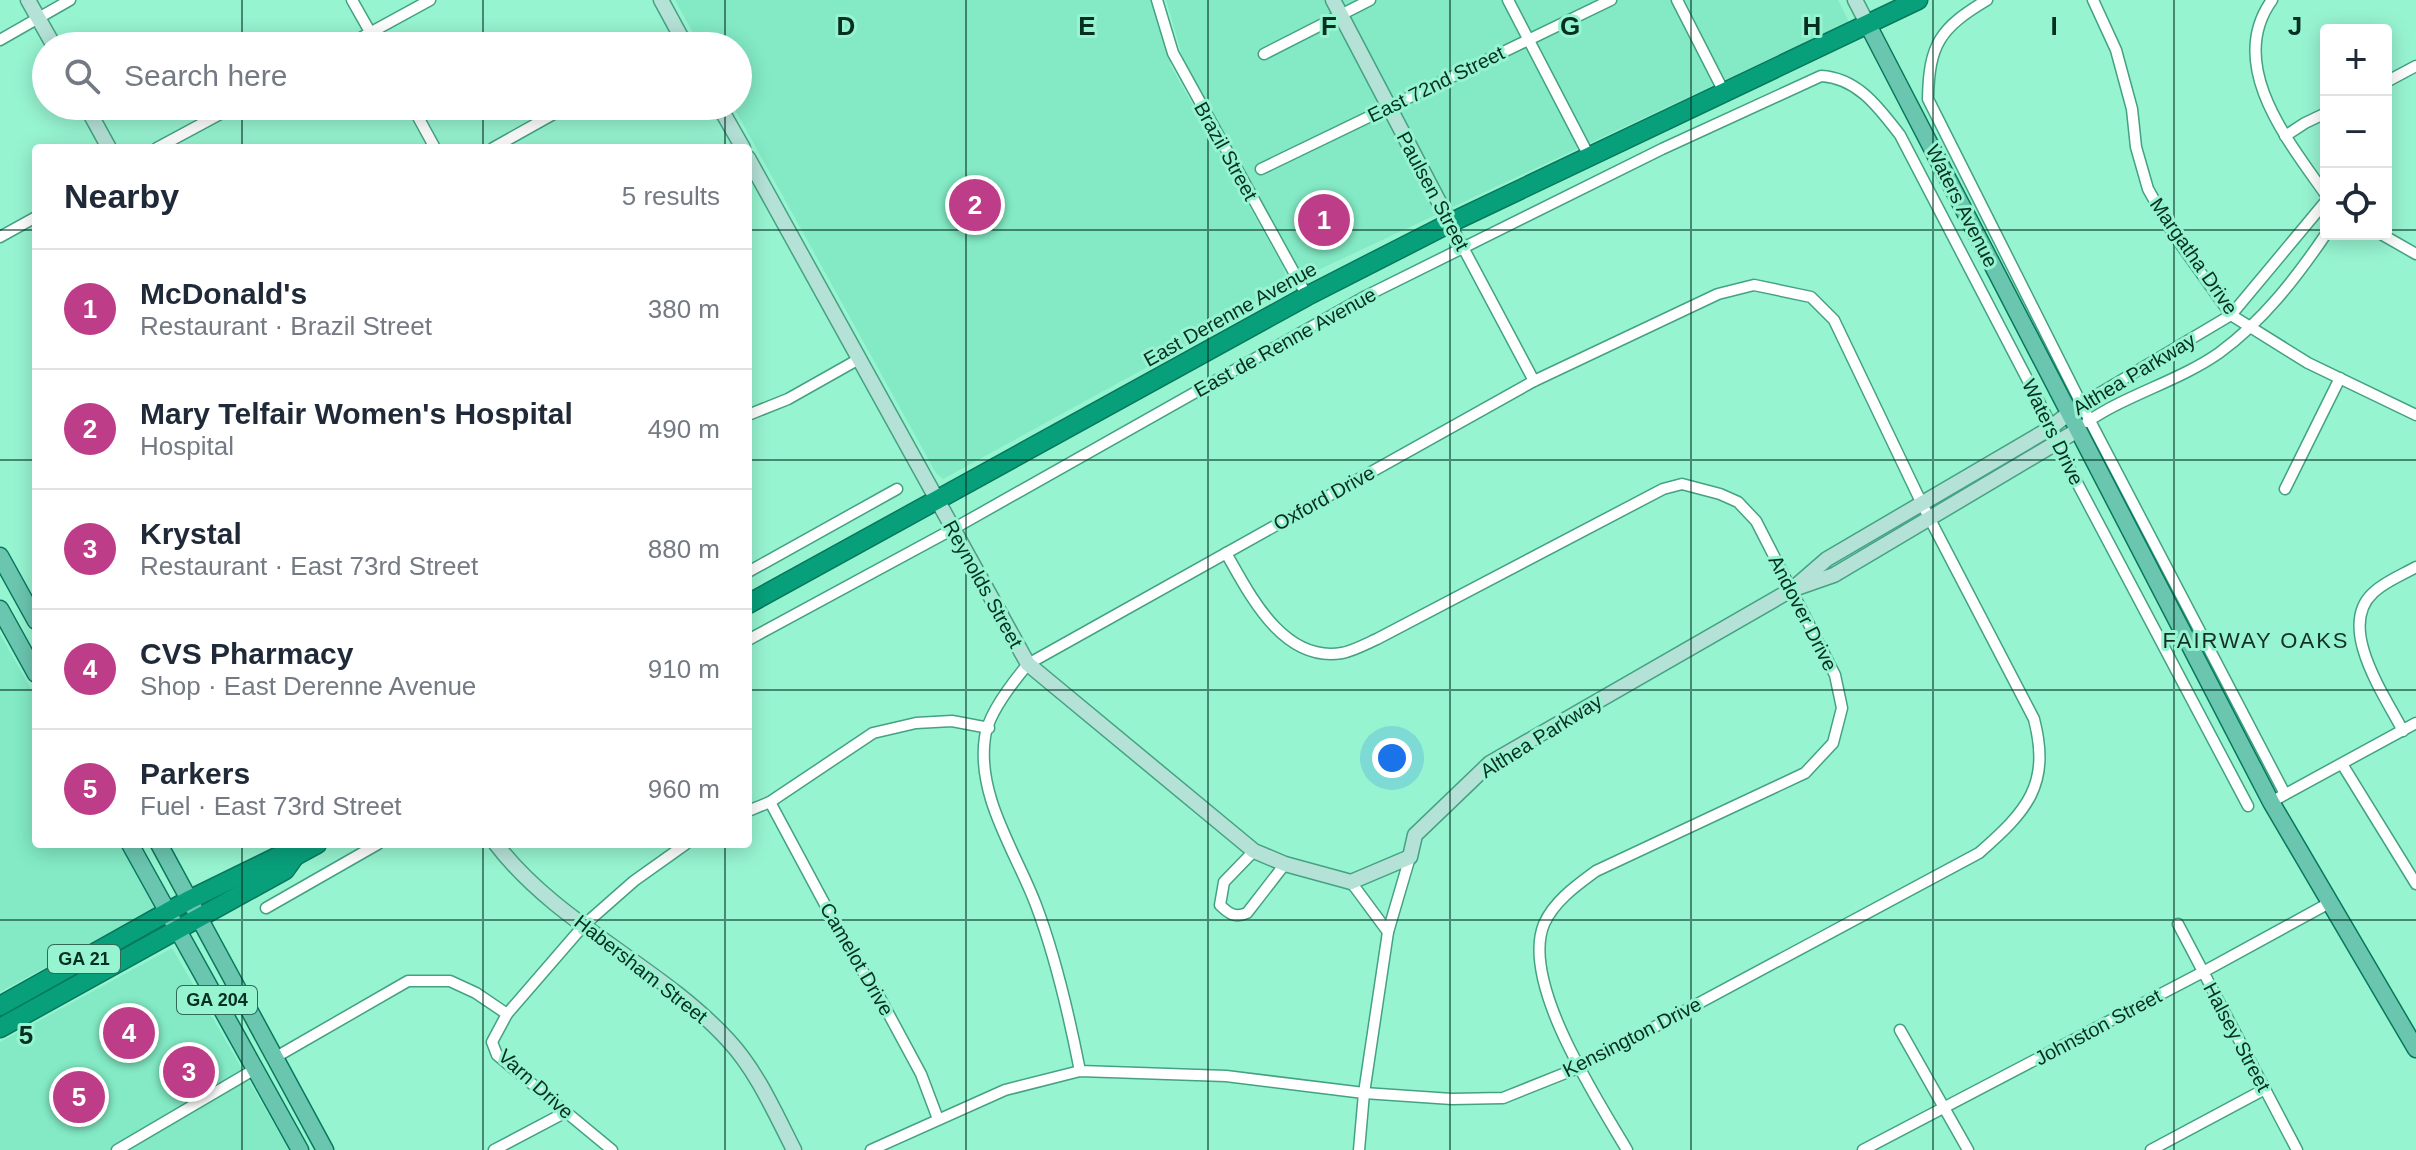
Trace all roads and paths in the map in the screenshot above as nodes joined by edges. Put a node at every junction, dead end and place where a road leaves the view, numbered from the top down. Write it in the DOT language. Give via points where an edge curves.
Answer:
graph roads {
  1 [pos="28,0"];
  2 [pos="70,0"];
  3 [pos="352,0"];
  4 [pos="430,0"];
  5 [pos="661,0"];
  6 [pos="1157,0"];
  7 [pos="1333,0"];
  8 [pos="1370,0"];
  9 [pos="1508,0"];
  10 [pos="1611,0"];
  11 [pos="1677,0"];
  12 [pos="1855,0"];
  13 [pos="1918,0"];
  14 [pos="1987,0"];
  15 [pos="2093,0"];
  16 [pos="2272,0"];
  17 [pos="1341,14"];
  18 [pos="38,18"];
  19 [pos="1868,25"];
  20 [pos="46,32"];
  21 [pos="370,32"];
  22 [pos="373,32"];
  23 [pos="676,32"];
  24 [pos="1528,39"];
  25 [pos="0,40"];
  26 [pos="1264,54"];
  27 [pos="2416,66"];
  28 [pos="1838,77"];
  29 [pos="2392,79"];
  30 [pos="1725,94"];
  31 [pos="1389,106"];
  32 [pos="2320,116"];
  33 [pos="94,120"];
  34 [pos="209,120"];
  35 [pos="420,120"];
  36 [pos="543,120"];
  37 [pos="727,120"];
  38 [pos="2285,136"];
  39 [pos="107,144"];
  40 [pos="164,144"];
  41 [pos="433,144"];
  42 [pos="500,144"];
  43 [pos="741,144"];
  44 [pos="1589,156"];
  45 [pos="752,165"];
  46 [pos="1261,169"];
  47 [pos="2320,186"];
  48 [pos="2320,208"];
  49 [pos="32,219"];
  50 [pos="1450,223"];
  51 [pos="0,237"];
  52 [pos="2322,240"];
  53 [pos="2392,240"];
  54 [pos="1462,246"];
  55 [pos="2416,254"];
  56 [pos="1307,296"];
  57 [pos="2231,315"];
  58 [pos="2249,328"];
  59 [pos="859,359"];
  60 [pos="2340,378"];
  61 [pos="1534,381"];
  62 [pos="2075,408"];
  63 [pos="752,413"];
  64 [pos="2416,415"];
  65 [pos="2084,424"];
  66 [pos="2052,435"];
  67 [pos="897,489"];
  68 [pos="2285,489"];
  69 [pos="937,500"];
  70 [pos="1922,504"];
  71 [pos="1930,517"];
  72 [pos="953,529"];
  73 [pos="1226,553"];
  74 [pos="0,556"];
  75 [pos="2416,567"];
  76 [pos="752,570"];
  77 [pos="1791,590"];
  78 [pos="752,602"];
  79 [pos="0,609"];
  80 [pos="32,614"];
  81 [pos="752,638"];
  82 [pos="1028,664"];
  83 [pos="32,667"];
  84 [pos="2416,723"];
  85 [pos="989,728"];
  86 [pos="2403,731"];
  87 [pos="2342,764"];
  88 [pos="2278,798"];
  89 [pos="770,802"];
  90 [pos="2248,806"];
  91 [pos="752,809"];
  92 [pos="132,848"];
  93 [pos="161,848"];
  94 [pos="310,848"];
  95 [pos="371,848"];
  96 [pos="500,848"];
  97 [pos="680,848"];
  98 [pos="1254,851"];
  99 [pos="295,856"];
  100 [pos="1410,857"];
  101 [pos="1285,864"];
  102 [pos="2411,869"];
  103 [pos="1351,882"];
  104 [pos="2416,884"];
  105 [pos="189,900"];
  106 [pos="2331,902"];
  107 [pos="266,908"];
  108 [pos="168,911"];
  109 [pos="199,920"];
  110 [pos="2178,924"];
  111 [pos="584,925"];
  112 [pos="179,930"];
  113 [pos="1388,932"];
  114 [pos="2203,972"];
  115 [pos="0,1006"];
  116 [pos="507,1014"];
  117 [pos="0,1028"];
  118 [pos="1900,1030"];
  119 [pos="2416,1049"];
  120 [pos="276,1057"];
  121 [pos="1578,1068"];
  122 [pos="255,1069"];
  123 [pos="1080,1071"];
  124 [pos="2265,1089"];
  125 [pos="1364,1093"];
  126 [pos="1944,1108"];
  127 [pos="566,1112"];
  128 [pos="938,1119"];
  129 [pos="117,1150"];
  130 [pos="300,1150"];
  131 [pos="325,1150"];
  132 [pos="494,1150"];
  133 [pos="612,1150"];
  134 [pos="794,1150"];
  135 [pos="871,1150"];
  136 [pos="1359,1150"];
  137 [pos="1627,1150"];
  138 [pos="1863,1150"];
  139 [pos="1968,1150"];
  140 [pos="2151,1150"];
  141 [pos="2297,1150"];
  1 -- 18 [label="street"];
  2 -- 18 [label="street"];
  3 -- 21 [label="street"];
  4 -- 22 [label="street"];
  5 -- 23 [label="street"];
  6 -- 56 [label="street, Brazil Street" via="1173,53"];
  7 -- 17 [label="street, Paulsen Street"];
  8 -- 17 [label="street"];
  9 -- 24 [label="street"];
  10 -- 24 [label="street, East 72nd Street"];
  11 -- 30 [label="street"];
  12 -- 19 [label="street, Waters Avenue"];
  13 -- 19 [label="highway, East Derenne Avenue"];
  14 -- 62 [label="street, Waters Drive" via="1958,17 1943,34 1932,56 1928,99"];
  15 -- 57 [label="street, Margatha Drive" via="2116,50 2148,189"];
  16 -- 38 [label="street" via="2255,48 2264,95"];
  17 -- 26 [label="street"];
  17 -- 31 [label="street, Paulsen Street"];
  18 -- 20 [label="street"];
  18 -- 25 [label="street"];
  19 -- 30 [label="highway, East Derenne Avenue"];
  19 -- 62 [label="main road, Waters Avenue"];
  24 -- 31 [label="street, East 72nd Street"];
  24 -- 44 [label="street"];
  27 -- 29 [label="street"];
  28 -- 54 [label="street, East de Renne Avenue" via="1821,76"];
  28 -- 66 [label="street, Waters Drive" via="1871,98 1900,135"];
  30 -- 44 [label="highway, East Derenne Avenue"];
  31 -- 46 [label="street, East 72nd Street"];
  31 -- 50 [label="street, Paulsen Street"];
  32 -- 38 [label="street"];
  33 -- 39 [label="street"];
  34 -- 40 [label="street"];
  35 -- 41 [label="street"];
  36 -- 42 [label="street"];
  37 -- 43 [label="street"];
  38 -- 47 [label="street"];
  44 -- 50 [label="highway, East Derenne Avenue"];
  45 -- 59 [label="street, Reynolds Street"];
  48 -- 57 [label="street, Althea Parkway"];
  49 -- 51 [label="street"];
  50 -- 54 [label="street, Paulsen Street"];
  50 -- 56 [label="highway, East Derenne Avenue"];
  52 -- 58 [label="street, Althea Parkway" via="2298,276"];
  53 -- 55 [label="street"];
  54 -- 61 [label="street, Paulsen Street"];
  54 -- 72 [label="street, East de Renne Avenue"];
  56 -- 69 [label="highway, East Derenne Avenue"];
  57 -- 58 [label="street, Margatha Drive"];
  57 -- 62 [label="street, Althea Parkway"];
  58 -- 60 [label="street, Margatha Drive"];
  58 -- 65 [label="street, Althea Parkway" via="2217,354"];
  59 -- 63 [label="street"];
  59 -- 69 [label="street, Reynolds Street"];
  60 -- 64 [label="street, Margatha Drive"];
  60 -- 68 [label="street"];
  61 -- 70 [label="street, Oxford Drive" via="1718,294 1754,285 1811,297 1834,320"];
  61 -- 73 [label="street, Oxford Drive"];
  62 -- 65 [label="main road, Waters Drive"];
  62 -- 66 [label="street, Althea Parkway"];
  65 -- 66 [label="street, Althea Parkway"];
  65 -- 88 [label="main road, Waters Drive"];
  66 -- 70 [label="street, Althea Parkway"];
  66 -- 71 [label="street, Althea Parkway"];
  66 -- 90 [label="street, Waters Drive"];
  67 -- 76 [label="street"];
  69 -- 72 [label="street, Reynolds Street"];
  69 -- 78 [label="highway, East Derenne Avenue"];
  70 -- 71 [label="street, Kensington Drive"];
  70 -- 77 [label="street, Althea Parkway" via="1827,559"];
  71 -- 77 [label="street, Althea Parkway" via="1834,575"];
  71 -- 121 [label="street, Kensington Drive" via="2034,719 2040,772 2026,805 1971,859"];
  72 -- 81 [label="street, East de Renne Avenue"];
  72 -- 82 [label="street, Reynolds Street"];
  73 -- 77 [label="street, Andover Drive" via="1266,617 1290,640 1312,653 1343,653 1663,489 1682,484 1738,502 1756,521"];
  73 -- 82 [label="street, Oxford Drive"];
  74 -- 80 [label="main road"];
  75 -- 86 [label="street" via="2373,592 2359,622 2359,640"];
  77 -- 100 [label="street, Althea Parkway" via="1490,763 1415,835"];
  77 -- 121 [label="street, Andover Drive" via="1835,675 1842,708 1833,743 1805,773 1596,871 1555,908 1542,934 1540,971"];
  79 -- 83 [label="main road"];
  82 -- 85 [label="street, Oxford Drive" via="1007,688"];
  82 -- 98 [label="street, Reynolds Street"];
  84 -- 86 [label="street"];
  85 -- 89 [label="street" via="952,721 873,733"];
  85 -- 123 [label="street, Oxford Drive" via="984,760 989,793 1050,947"];
  86 -- 87 [label="street"];
  87 -- 88 [label="street"];
  87 -- 102 [label="street"];
  88 -- 106 [label="main road, Waters Drive"];
  89 -- 91 [label="street"];
  89 -- 128 [label="street, Camelot Drive" via="921,1074"];
  92 -- 108 [label="main road"];
  93 -- 105 [label="main road"];
  94 -- 99 [label="highway"];
  95 -- 107 [label="street"];
  96 -- 111 [label="street, Habersham Street" via="531,883"];
  97 -- 111 [label="street, Varn Drive"];
  98 -- 101 [label="street, Reynolds Street"];
  98 -- 101 [label="street" via="1224,882 1220,905 1229,914 1247,913"];
  99 -- 105 [label="highway" via="279,856"];
  99 -- 109 [label="highway" via="285,870"];
  100 -- 103 [label="street"];
  100 -- 113 [label="street, Althea Parkway"];
  101 -- 103 [label="street, Reynolds Street"];
  102 -- 104 [label="street"];
  103 -- 113 [label="street"];
  105 -- 108 [label="highway, GA 21"];
  105 -- 109 [label="main road, GA 204"];
  106 -- 114 [label="street, Johnston Street"];
  106 -- 119 [label="main road"];
  108 -- 112 [label="main road, GA 204"];
  108 -- 115 [label="highway, GA 21"];
  109 -- 112 [label="highway, GA 21"];
  109 -- 120 [label="main road, GA 204"];
  110 -- 114 [label="street, Halsey Street"];
  111 -- 116 [label="street, Varn Drive"];
  111 -- 134 [label="street, Habersham Street" via="690,1004 730,1042"];
  112 -- 117 [label="highway, GA 21"];
  112 -- 122 [label="main road, GA 204"];
  113 -- 125 [label="street, Althea Parkway"];
  114 -- 124 [label="street, Halsey Street"];
  114 -- 126 [label="street, Johnston Street"];
  116 -- 120 [label="street" via="450,981 408,981"];
  116 -- 127 [label="street, Varn Drive" via="492,1042 497,1055"];
  118 -- 126 [label="street"];
  120 -- 131 [label="main road, GA 204"];
  121 -- 125 [label="street, Kensington Drive" via="1503,1098"];
  121 -- 137 [label="street, Andover Drive"];
  122 -- 129 [label="street"];
  122 -- 130 [label="main road, GA 204"];
  123 -- 125 [label="street, Kensington Drive" via="1226,1076"];
  123 -- 128 [label="street, Kensington Drive" via="1005,1090"];
  124 -- 140 [label="street"];
  124 -- 141 [label="street, Halsey Street"];
  125 -- 136 [label="street, Althea Parkway"];
  126 -- 138 [label="street, Johnston Street"];
  126 -- 139 [label="street"];
  127 -- 132 [label="street"];
  127 -- 133 [label="street, Varn Drive"];
  128 -- 135 [label="street, Kensington Drive"];
}
